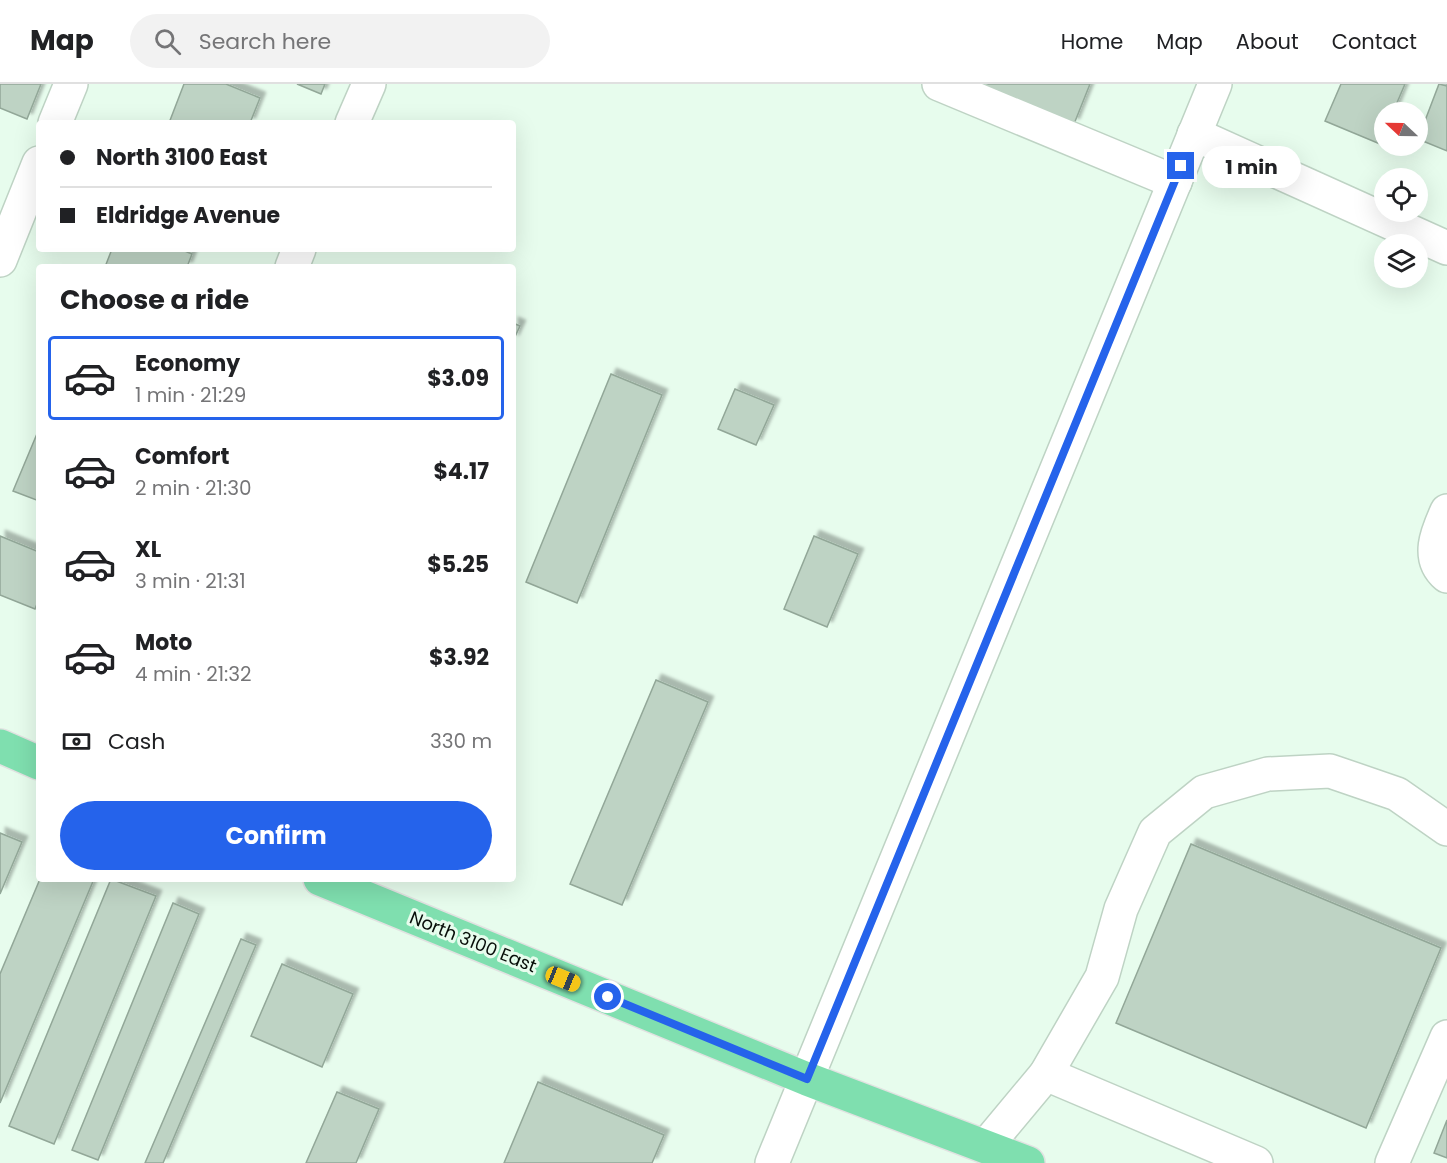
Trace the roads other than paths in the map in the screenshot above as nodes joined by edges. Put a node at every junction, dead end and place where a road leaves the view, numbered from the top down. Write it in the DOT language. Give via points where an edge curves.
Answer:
graph roads {
  1 [pos="71,84"];
  2 [pos="369,84"];
  3 [pos="939,84"];
  4 [pos="1215,84"];
  5 [pos="56,120"];
  6 [pos="353,120"];
  7 [pos="1194,134"];
  8 [pos="36,170"];
  9 [pos="1174,182"];
  10 [pos="1447,248"];
  11 [pos="0,260"];
  12 [pos="1447,511"];
  13 [pos="1447,576"];
  14 [pos="0,746"];
  15 [pos="36,762"];
  16 [pos="1447,829"];
  17 [pos="327,882"];
  18 [pos="1447,1037"];
  19 [pos="1046,1074"];
  20 [pos="807,1079"];
  21 [pos="986,1146"];
  22 [pos="772,1163"];
  23 [pos="1028,1163"];
  24 [pos="1256,1163"];
  25 [pos="1392,1163"];
  1 -- 5 [label="street"];
  2 -- 6 [label="street"];
  3 -- 9 [label="street"];
  4 -- 7 [label="street"];
  7 -- 9 [label="street"];
  7 -- 10 [label="street"];
  8 -- 11 [label="street"];
  9 -- 20 [label="street"];
  12 -- 13 [label="street" via="1434,549 1439,569"];
  14 -- 15 [label="main road"];
  16 -- 19 [label="street" via="1396,794 1330,771 1268,774 1203,792 1155,832 1121,909 1102,977"];
  17 -- 20 [label="main road, North 3100 East"];
  18 -- 25 [label="street"];
  19 -- 21 [label="street"];
  19 -- 24 [label="street"];
  20 -- 21 [label="main road, North 3100 East"];
  20 -- 22 [label="street"];
  21 -- 23 [label="main road, North 3100 East"];
}
